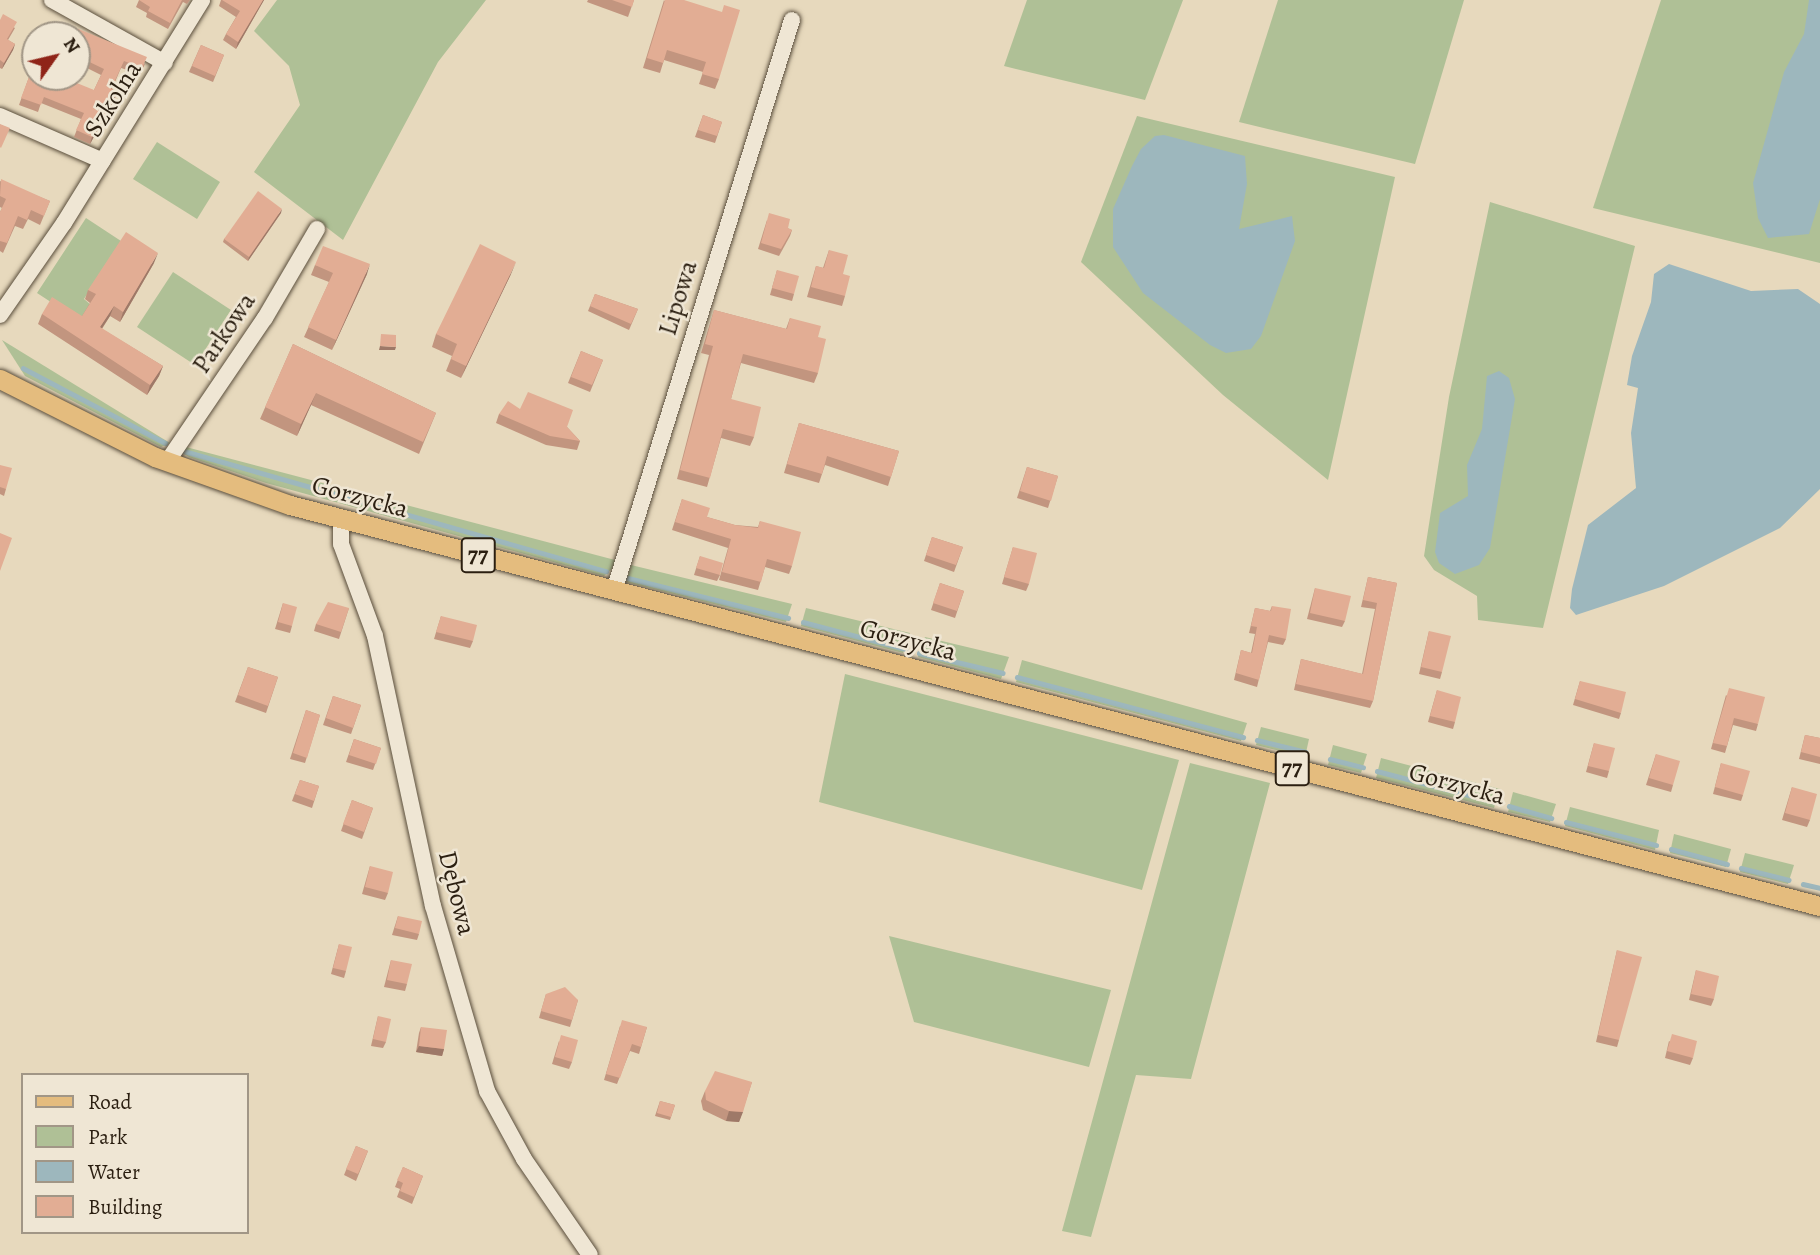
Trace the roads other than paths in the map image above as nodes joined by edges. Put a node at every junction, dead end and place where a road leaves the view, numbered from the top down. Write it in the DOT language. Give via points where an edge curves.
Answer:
graph roads {
  1 [pos="52,0"];
  2 [pos="202,0"];
  3 [pos="792,20"];
  4 [pos="165,63"];
  5 [pos="0,116"];
  6 [pos="103,161"];
  7 [pos="317,229"];
  8 [pos="0,315"];
  9 [pos="0,379"];
  10 [pos="167,462"];
  11 [pos="341,519"];
  12 [pos="614,591"];
  13 [pos="1820,906"];
  14 [pos="590,1255"];
  1 -- 4 [label="street, Szkolna"];
  2 -- 4 [label="street, Szkolna"];
  3 -- 12 [label="street, Lipowa"];
  4 -- 6 [label="street, Szkolna"];
  5 -- 6 [label="street, Szkolna"];
  6 -- 8 [label="street, Szkolna"];
  7 -- 10 [label="street, Parkowa" via="265,318"];
  9 -- 10 [label="main road, Gorzycka / 77"];
  10 -- 11 [label="main road, Gorzycka / 77"];
  11 -- 12 [label="main road, Gorzycka / 77"];
  11 -- 14 [label="street, Dębowa" via="341,544 375,636 433,906 487,1091 524,1159"];
  12 -- 13 [label="main road, Gorzycka / 77"];
}
